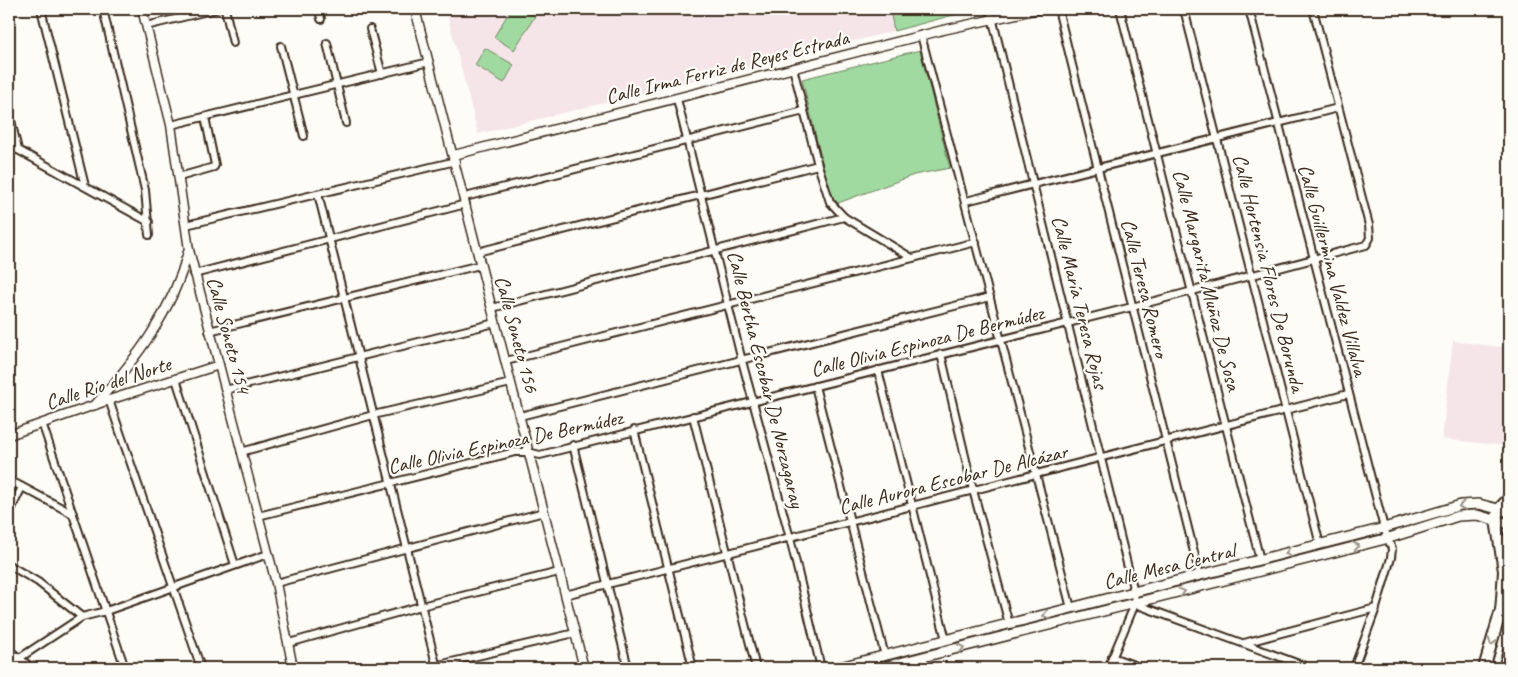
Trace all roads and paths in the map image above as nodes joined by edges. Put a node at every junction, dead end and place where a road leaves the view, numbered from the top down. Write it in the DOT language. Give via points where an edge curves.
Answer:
graph roads {
  1 [pos="41,9"];
  2 [pos="103,9"];
  3 [pos="142,9"];
  4 [pos="216,9"];
  5 [pos="225,9"];
  6 [pos="318,9"];
  7 [pos="415,9"];
  8 [pos="990,9"];
  9 [pos="1039,9"];
  10 [pos="1058,9"];
  11 [pos="1120,9"];
  12 [pos="1184,9"];
  13 [pos="1249,9"];
  14 [pos="1314,9"];
  15 [pos="321,19"];
  16 [pos="992,19"];
  17 [pos="146,26"];
  18 [pos="370,29"];
  19 [pos="921,35"];
  20 [pos="233,43"];
  21 [pos="327,43"];
  22 [pos="281,46"];
  23 [pos="430,62"];
  24 [pos="793,68"];
  25 [pos="382,74"];
  26 [pos="337,85"];
  27 [pos="292,96"];
  28 [pos="677,99"];
  29 [pos="1338,108"];
  30 [pos="804,111"];
  31 [pos="9,112"];
  32 [pos="205,117"];
  33 [pos="346,124"];
  34 [pos="1278,124"];
  35 [pos="171,125"];
  36 [pos="304,136"];
  37 [pos="1218,138"];
  38 [pos="689,141"];
  39 [pos="9,145"];
  40 [pos="18,150"];
  41 [pos="1158,154"];
  42 [pos="455,158"];
  43 [pos="818,166"];
  44 [pos="1098,169"];
  45 [pos="179,177"];
  46 [pos="1034,184"];
  47 [pos="86,186"];
  48 [pos="318,194"];
  49 [pos="702,195"];
  50 [pos="466,200"];
  51 [pos="966,201"];
  52 [pos="844,218"];
  53 [pos="149,222"];
  54 [pos="186,225"];
  55 [pos="149,235"];
  56 [pos="330,237"];
  57 [pos="976,242"];
  58 [pos="189,250"];
  59 [pos="716,250"];
  60 [pos="477,252"];
  61 [pos="912,258"];
  62 [pos="1315,260"];
  63 [pos="480,264"];
  64 [pos="194,274"];
  65 [pos="1252,276"];
  66 [pos="1192,291"];
  67 [pos="344,297"];
  68 [pos="990,297"];
  69 [pos="729,305"];
  70 [pos="1132,306"];
  71 [pos="492,308"];
  72 [pos="495,322"];
  73 [pos="1068,323"];
  74 [pos="209,331"];
  75 [pos="1002,339"];
  76 [pos="940,354"];
  77 [pos="359,356"];
  78 [pos="506,360"];
  79 [pos="742,361"];
  80 [pos="218,366"];
  81 [pos="878,370"];
  82 [pos="176,379"];
  83 [pos="511,383"];
  84 [pos="815,386"];
  85 [pos="225,390"];
  86 [pos="1348,394"];
  87 [pos="109,400"];
  88 [pos="754,402"];
  89 [pos="94,405"];
  90 [pos="1287,410"];
  91 [pos="373,415"];
  92 [pos="520,416"];
  93 [pos="693,416"];
  94 [pos="42,423"];
  95 [pos="1227,426"];
  96 [pos="634,430"];
  97 [pos="9,436"];
  98 [pos="1167,441"];
  99 [pos="573,446"];
  100 [pos="241,452"];
  101 [pos="528,452"];
  102 [pos="1102,458"];
  103 [pos="1036,474"];
  104 [pos="9,480"];
  105 [pos="392,483"];
  106 [pos="22,487"];
  107 [pos="973,490"];
  108 [pos="1509,498"];
  109 [pos="912,506"];
  110 [pos="1504,511"];
  111 [pos="544,512"];
  112 [pos="9,514"];
  113 [pos="73,514"];
  114 [pos="258,516"];
  115 [pos="1496,520"];
  116 [pos="850,522"];
  117 [pos="1509,524"];
  118 [pos="1384,528"];
  119 [pos="790,538"];
  120 [pos="1389,538"];
  121 [pos="1320,545"];
  122 [pos="406,549"];
  123 [pos="728,553"];
  124 [pos="268,554"];
  125 [pos="1260,560"];
  126 [pos="9,565"];
  127 [pos="235,565"];
  128 [pos="669,568"];
  129 [pos="559,572"];
  130 [pos="1200,576"];
  131 [pos="1509,582"];
  132 [pos="276,583"];
  133 [pos="608,584"];
  134 [pos="173,587"];
  135 [pos="1134,592"];
  136 [pos="566,595"];
  137 [pos="1135,604"];
  138 [pos="421,606"];
  139 [pos="1070,608"];
  140 [pos="1376,608"];
  141 [pos="106,611"];
  142 [pos="1501,612"];
  143 [pos="82,617"];
  144 [pos="1009,624"];
  145 [pos="575,633"];
  146 [pos="946,640"];
  147 [pos="289,643"];
  148 [pos="1244,643"];
  149 [pos="9,650"];
  150 [pos="1509,651"];
  151 [pos="885,656"];
  152 [pos="1112,657"];
  153 [pos="20,658"];
  154 [pos="9,665"];
  155 [pos="855,666"];
  156 [pos="437,667"];
  157 [pos="32,668"];
  158 [pos="125,668"];
  159 [pos="201,668"];
  160 [pos="293,668"];
  161 [pos="426,668"];
  162 [pos="584,668"];
  163 [pos="628,668"];
  164 [pos="692,668"];
  165 [pos="756,668"];
  166 [pos="820,668"];
  167 [pos="836,668"];
  168 [pos="880,668"];
  169 [pos="1108,668"];
  170 [pos="1142,668"];
  171 [pos="1310,668"];
  172 [pos="1354,668"];
  173 [pos="1484,668"];
  174 [pos="1504,668"];
  1 -- 47 [label="street"];
  2 -- 53 [label="street" via="132,126"];
  3 -- 17 [label="street, Calle Soneto 154"];
  4 -- 17 [label="street"];
  5 -- 20 [label="street"];
  6 -- 15 [label="street"];
  7 -- 23 [label="street, Calle Soneto 156"];
  8 -- 16 [label="street, Calle María Teresa Rojas"];
  9 -- 16 [label="street, Calle Irma Ferriz de Reyes Estrada"];
  10 -- 44 [label="street, Calle Teresa Romero"];
  11 -- 41 [label="street, Calle Margarita Muñoz De Sosa"];
  12 -- 37 [label="street, Calle Hortensia Flores De Borunda"];
  13 -- 34 [label="street, Calle Guillermina Valdez Villalva"];
  14 -- 29 [label="street, Calle Olivia Espinoza De Bermúdez"];
  16 -- 19 [label="street, Calle Irma Ferriz de Reyes Estrada"];
  16 -- 46 [label="street, Calle María Teresa Rojas"];
  17 -- 35 [label="street, Calle Soneto 154"];
  18 -- 25 [label="street"];
  19 -- 24 [label="street, Calle Irma Ferriz de Reyes Estrada"];
  19 -- 51 [label="street"];
  21 -- 26 [label="street"];
  22 -- 27 [label="street"];
  23 -- 25 [label="street"];
  23 -- 42 [label="street, Calle Soneto 156"];
  24 -- 28 [label="street, Calle Irma Ferriz de Reyes Estrada"];
  24 -- 30 [label="street, Calle Irma Ferriz de Reyes Estrada"];
  25 -- 26 [label="street"];
  26 -- 27 [label="street"];
  26 -- 33 [label="street"];
  27 -- 32 [label="street"];
  27 -- 36 [label="street"];
  28 -- 38 [label="street, Calle Bertha Escobar De Norzagaray"];
  28 -- 42 [label="street, Calle Irma Ferriz de Reyes Estrada"];
  29 -- 34 [label="street"];
  29 -- 62 [label="street, Calle Olivia Espinoza De Bermúdez" via="1370,238 1366,245"];
  30 -- 38 [label="street"];
  30 -- 43 [label="street, Calle Irma Ferriz de Reyes Estrada"];
  31 -- 40 [label="street"];
  32 -- 35 [label="street"];
  32 -- 45 [label="street" via="215,165"];
  34 -- 37 [label="street"];
  34 -- 62 [label="street, Calle Guillermina Valdez Villalva"];
  35 -- 45 [label="street, Calle Soneto 154"];
  37 -- 41 [label="street"];
  37 -- 65 [label="street, Calle Hortensia Flores De Borunda"];
  38 -- 49 [label="street, Calle Bertha Escobar De Norzagaray"];
  38 -- 50 [label="street"];
  39 -- 40 [label="street"];
  40 -- 47 [label="street"];
  41 -- 44 [label="street"];
  41 -- 66 [label="street, Calle Margarita Muñoz De Sosa"];
  42 -- 48 [label="street"];
  42 -- 50 [label="street, Calle Soneto 156"];
  43 -- 49 [label="street"];
  43 -- 52 [label="street, Calle Irma Ferriz de Reyes Estrada" via="830,202"];
  44 -- 46 [label="street"];
  44 -- 70 [label="street, Calle Teresa Romero"];
  45 -- 54 [label="street, Calle Soneto 154"];
  46 -- 51 [label="street"];
  46 -- 73 [label="street, Calle María Teresa Rojas"];
  47 -- 53 [label="street"];
  48 -- 54 [label="street"];
  48 -- 56 [label="street"];
  49 -- 59 [label="street, Calle Bertha Escobar De Norzagaray"];
  49 -- 60 [label="street"];
  50 -- 56 [label="street"];
  50 -- 60 [label="street, Calle Soneto 156"];
  51 -- 57 [label="street"];
  52 -- 59 [label="street"];
  52 -- 61 [label="street, Calle Irma Ferriz de Reyes Estrada"];
  53 -- 55 [label="street"];
  54 -- 58 [label="street, Calle Soneto 154"];
  56 -- 64 [label="street"];
  56 -- 67 [label="street"];
  57 -- 61 [label="street"];
  57 -- 68 [label="street"];
  58 -- 64 [label="street, Calle Soneto 154"];
  58 -- 89 [label="street" via="168,307 156,329 140,353"];
  59 -- 69 [label="street, Calle Bertha Escobar De Norzagaray"];
  59 -- 71 [label="street"];
  60 -- 63 [label="street, Calle Soneto 156"];
  61 -- 69 [label="street"];
  62 -- 65 [label="street, Calle Olivia Espinoza De Bermúdez"];
  62 -- 86 [label="street, Calle Guillermina Valdez Villalva"];
  63 -- 67 [label="street"];
  63 -- 71 [label="street, Calle Soneto 156"];
  64 -- 74 [label="street, Calle Soneto 154"];
  65 -- 66 [label="street, Calle Olivia Espinoza De Bermúdez"];
  65 -- 90 [label="street, Calle Hortensia Flores De Borunda"];
  66 -- 70 [label="street, Calle Olivia Espinoza De Bermúdez"];
  66 -- 95 [label="street, Calle Margarita Muñoz De Sosa"];
  67 -- 74 [label="street"];
  67 -- 77 [label="street"];
  68 -- 75 [label="street"];
  68 -- 79 [label="street"];
  69 -- 78 [label="street"];
  69 -- 79 [label="street, Calle Bertha Escobar De Norzagaray"];
  70 -- 73 [label="street, Calle Olivia Espinoza De Bermúdez"];
  70 -- 98 [label="street, Calle Teresa Romero"];
  71 -- 72 [label="street, Calle Soneto 156"];
  72 -- 77 [label="street"];
  72 -- 78 [label="street, Calle Soneto 156"];
  73 -- 75 [label="street, Calle Olivia Espinoza De Bermúdez"];
  73 -- 102 [label="street, Calle María Teresa Rojas"];
  74 -- 80 [label="street, Calle Soneto 154"];
  75 -- 76 [label="street, Calle Olivia Espinoza De Bermúdez"];
  75 -- 103 [label="street"];
  76 -- 81 [label="street, Calle Olivia Espinoza De Bermúdez"];
  76 -- 107 [label="street"];
  77 -- 85 [label="street"];
  77 -- 91 [label="street"];
  78 -- 83 [label="street, Calle Soneto 156"];
  79 -- 88 [label="street, Calle Bertha Escobar De Norzagaray"];
  79 -- 92 [label="street"];
  80 -- 82 [label="street, Calle Río del Norte"];
  80 -- 85 [label="street, Calle Soneto 154"];
  81 -- 84 [label="street, Calle Olivia Espinoza De Bermúdez"];
  81 -- 109 [label="street"];
  82 -- 87 [label="street, Calle Río del Norte"];
  82 -- 127 [label="street"];
  83 -- 91 [label="street"];
  83 -- 92 [label="street, Calle Soneto 156"];
  84 -- 88 [label="street, Calle Olivia Espinoza De Bermúdez"];
  84 -- 116 [label="street"];
  85 -- 100 [label="street, Calle Soneto 154"];
  86 -- 90 [label="street, Calle Aurora Escobar De Alcázar"];
  86 -- 118 [label="street, Calle Guillermina Valdez Villalva"];
  87 -- 89 [label="street, Calle Río del Norte"];
  87 -- 134 [label="street"];
  88 -- 93 [label="street, Calle Olivia Espinoza De Bermúdez"];
  88 -- 119 [label="street, Calle Bertha Escobar De Norzagaray"];
  89 -- 94 [label="street, Calle Río del Norte"];
  90 -- 95 [label="street, Calle Aurora Escobar De Alcázar"];
  90 -- 121 [label="street, Calle Hortensia Flores De Borunda"];
  91 -- 100 [label="street"];
  91 -- 105 [label="street"];
  92 -- 101 [label="street, Calle Soneto 156"];
  93 -- 96 [label="street, Calle Olivia Espinoza De Bermúdez"];
  93 -- 123 [label="street"];
  94 -- 97 [label="street, Calle Río del Norte"];
  94 -- 113 [label="street"];
  95 -- 98 [label="street, Calle Aurora Escobar De Alcázar"];
  95 -- 125 [label="street, Calle Margarita Muñoz De Sosa"];
  96 -- 99 [label="street, Calle Olivia Espinoza De Bermúdez"];
  96 -- 128 [label="street"];
  98 -- 102 [label="street, Calle Aurora Escobar De Alcázar"];
  98 -- 130 [label="street, Calle Teresa Romero"];
  99 -- 101 [label="street, Calle Olivia Espinoza De Bermúdez" via="540,455"];
  99 -- 133 [label="street"];
  100 -- 114 [label="street, Calle Soneto 154"];
  101 -- 105 [label="street, Calle Olivia Espinoza De Bermúdez" via="514,452"];
  101 -- 111 [label="street, Calle Soneto 156"];
  102 -- 103 [label="street, Calle Aurora Escobar De Alcázar"];
  102 -- 135 [label="street, Calle María Teresa Rojas"];
  103 -- 107 [label="street, Calle Aurora Escobar De Alcázar"];
  103 -- 139 [label="street"];
  104 -- 106 [label="street"];
  105 -- 114 [label="street, Calle Olivia Espinoza De Bermúdez"];
  105 -- 122 [label="street"];
  106 -- 112 [label="street"];
  106 -- 113 [label="street"];
  107 -- 109 [label="street, Calle Aurora Escobar De Alcázar"];
  107 -- 144 [label="street"];
  108 -- 110 [label="main road"];
  109 -- 116 [label="street, Calle Aurora Escobar De Alcázar"];
  109 -- 146 [label="street"];
  110 -- 115 [label="main road"];
  110 -- 118 [label="main road, Calle Mesa Central, one-way" via="1478,504 1461,505"];
  111 -- 122 [label="street"];
  111 -- 129 [label="street, Calle Soneto 156"];
  113 -- 141 [label="street"];
  114 -- 124 [label="street, Calle Soneto 154"];
  115 -- 117 [label="main road, Calle Mesa Central"];
  115 -- 120 [label="main road, Calle Mesa Central" via="1477,515 1458,516"];
  115 -- 142 [label="main road" via="1504,572"];
  116 -- 119 [label="street, Calle Aurora Escobar De Alcázar"];
  116 -- 151 [label="street"];
  118 -- 120 [label="street, Calle Guillermina Valdez Villalva"];
  118 -- 121 [label="main road, Calle Mesa Central"];
  119 -- 123 [label="street, Calle Aurora Escobar De Alcázar"];
  119 -- 166 [label="street, Calle Bertha Escobar De Norzagaray"];
  137 -- 120 [label="main road, Calle Mesa Central, one-way"];
  120 -- 140 [label="street" via="1391,558"];
  121 -- 125 [label="main road, Calle Mesa Central, one-way"];
  122 -- 132 [label="street"];
  122 -- 138 [label="street"];
  123 -- 128 [label="street, Calle Aurora Escobar De Alcázar"];
  123 -- 165 [label="street"];
  124 -- 127 [label="street"];
  124 -- 132 [label="street, Calle Soneto 154"];
  125 -- 130 [label="main road, Calle Mesa Central"];
  126 -- 143 [label="street" via="38,582"];
  127 -- 134 [label="street"];
  128 -- 133 [label="street, Calle Aurora Escobar De Alcázar"];
  128 -- 164 [label="street"];
  129 -- 136 [label="street, Calle Soneto 156"];
  129 -- 138 [label="street"];
  130 -- 135 [label="main road, Calle Mesa Central"];
  131 -- 142 [label="main road"];
  132 -- 147 [label="street, Calle Soneto 154"];
  133 -- 136 [label="street, Calle Aurora Escobar De Alcázar"];
  133 -- 163 [label="street"];
  134 -- 141 [label="street"];
  134 -- 159 [label="street"];
  135 -- 137 [label="street, Calle María Teresa Rojas"];
  135 -- 139 [label="main road, Calle Mesa Central"];
  136 -- 145 [label="street, Calle Soneto 156"];
  137 -- 148 [label="street"];
  137 -- 152 [label="street"];
  168 -- 137 [label="main road, Calle Mesa Central, one-way"];
  138 -- 147 [label="street"];
  138 -- 156 [label="street"];
  139 -- 144 [label="main road, Calle Mesa Central, one-way"];
  140 -- 148 [label="street"];
  140 -- 172 [label="street"];
  141 -- 143 [label="street"];
  141 -- 158 [label="street"];
  142 -- 173 [label="main road, one-way"];
  143 -- 153 [label="street"];
  144 -- 146 [label="main road, Calle Mesa Central"];
  145 -- 156 [label="street"];
  145 -- 162 [label="street, Calle Soneto 156"];
  146 -- 151 [label="main road, Calle Mesa Central"];
  147 -- 160 [label="street, Calle Soneto 154"];
  148 -- 171 [label="street"];
  149 -- 153 [label="street"];
  150 -- 174 [label="main road"];
  151 -- 155 [label="main road, Calle Mesa Central"];
  152 -- 169 [label="street"];
  152 -- 170 [label="street"];
  153 -- 154 [label="street"];
  153 -- 157 [label="street"];
  155 -- 167 [label="main road, Calle Mesa Central"];
  156 -- 161 [label="street"];
}
